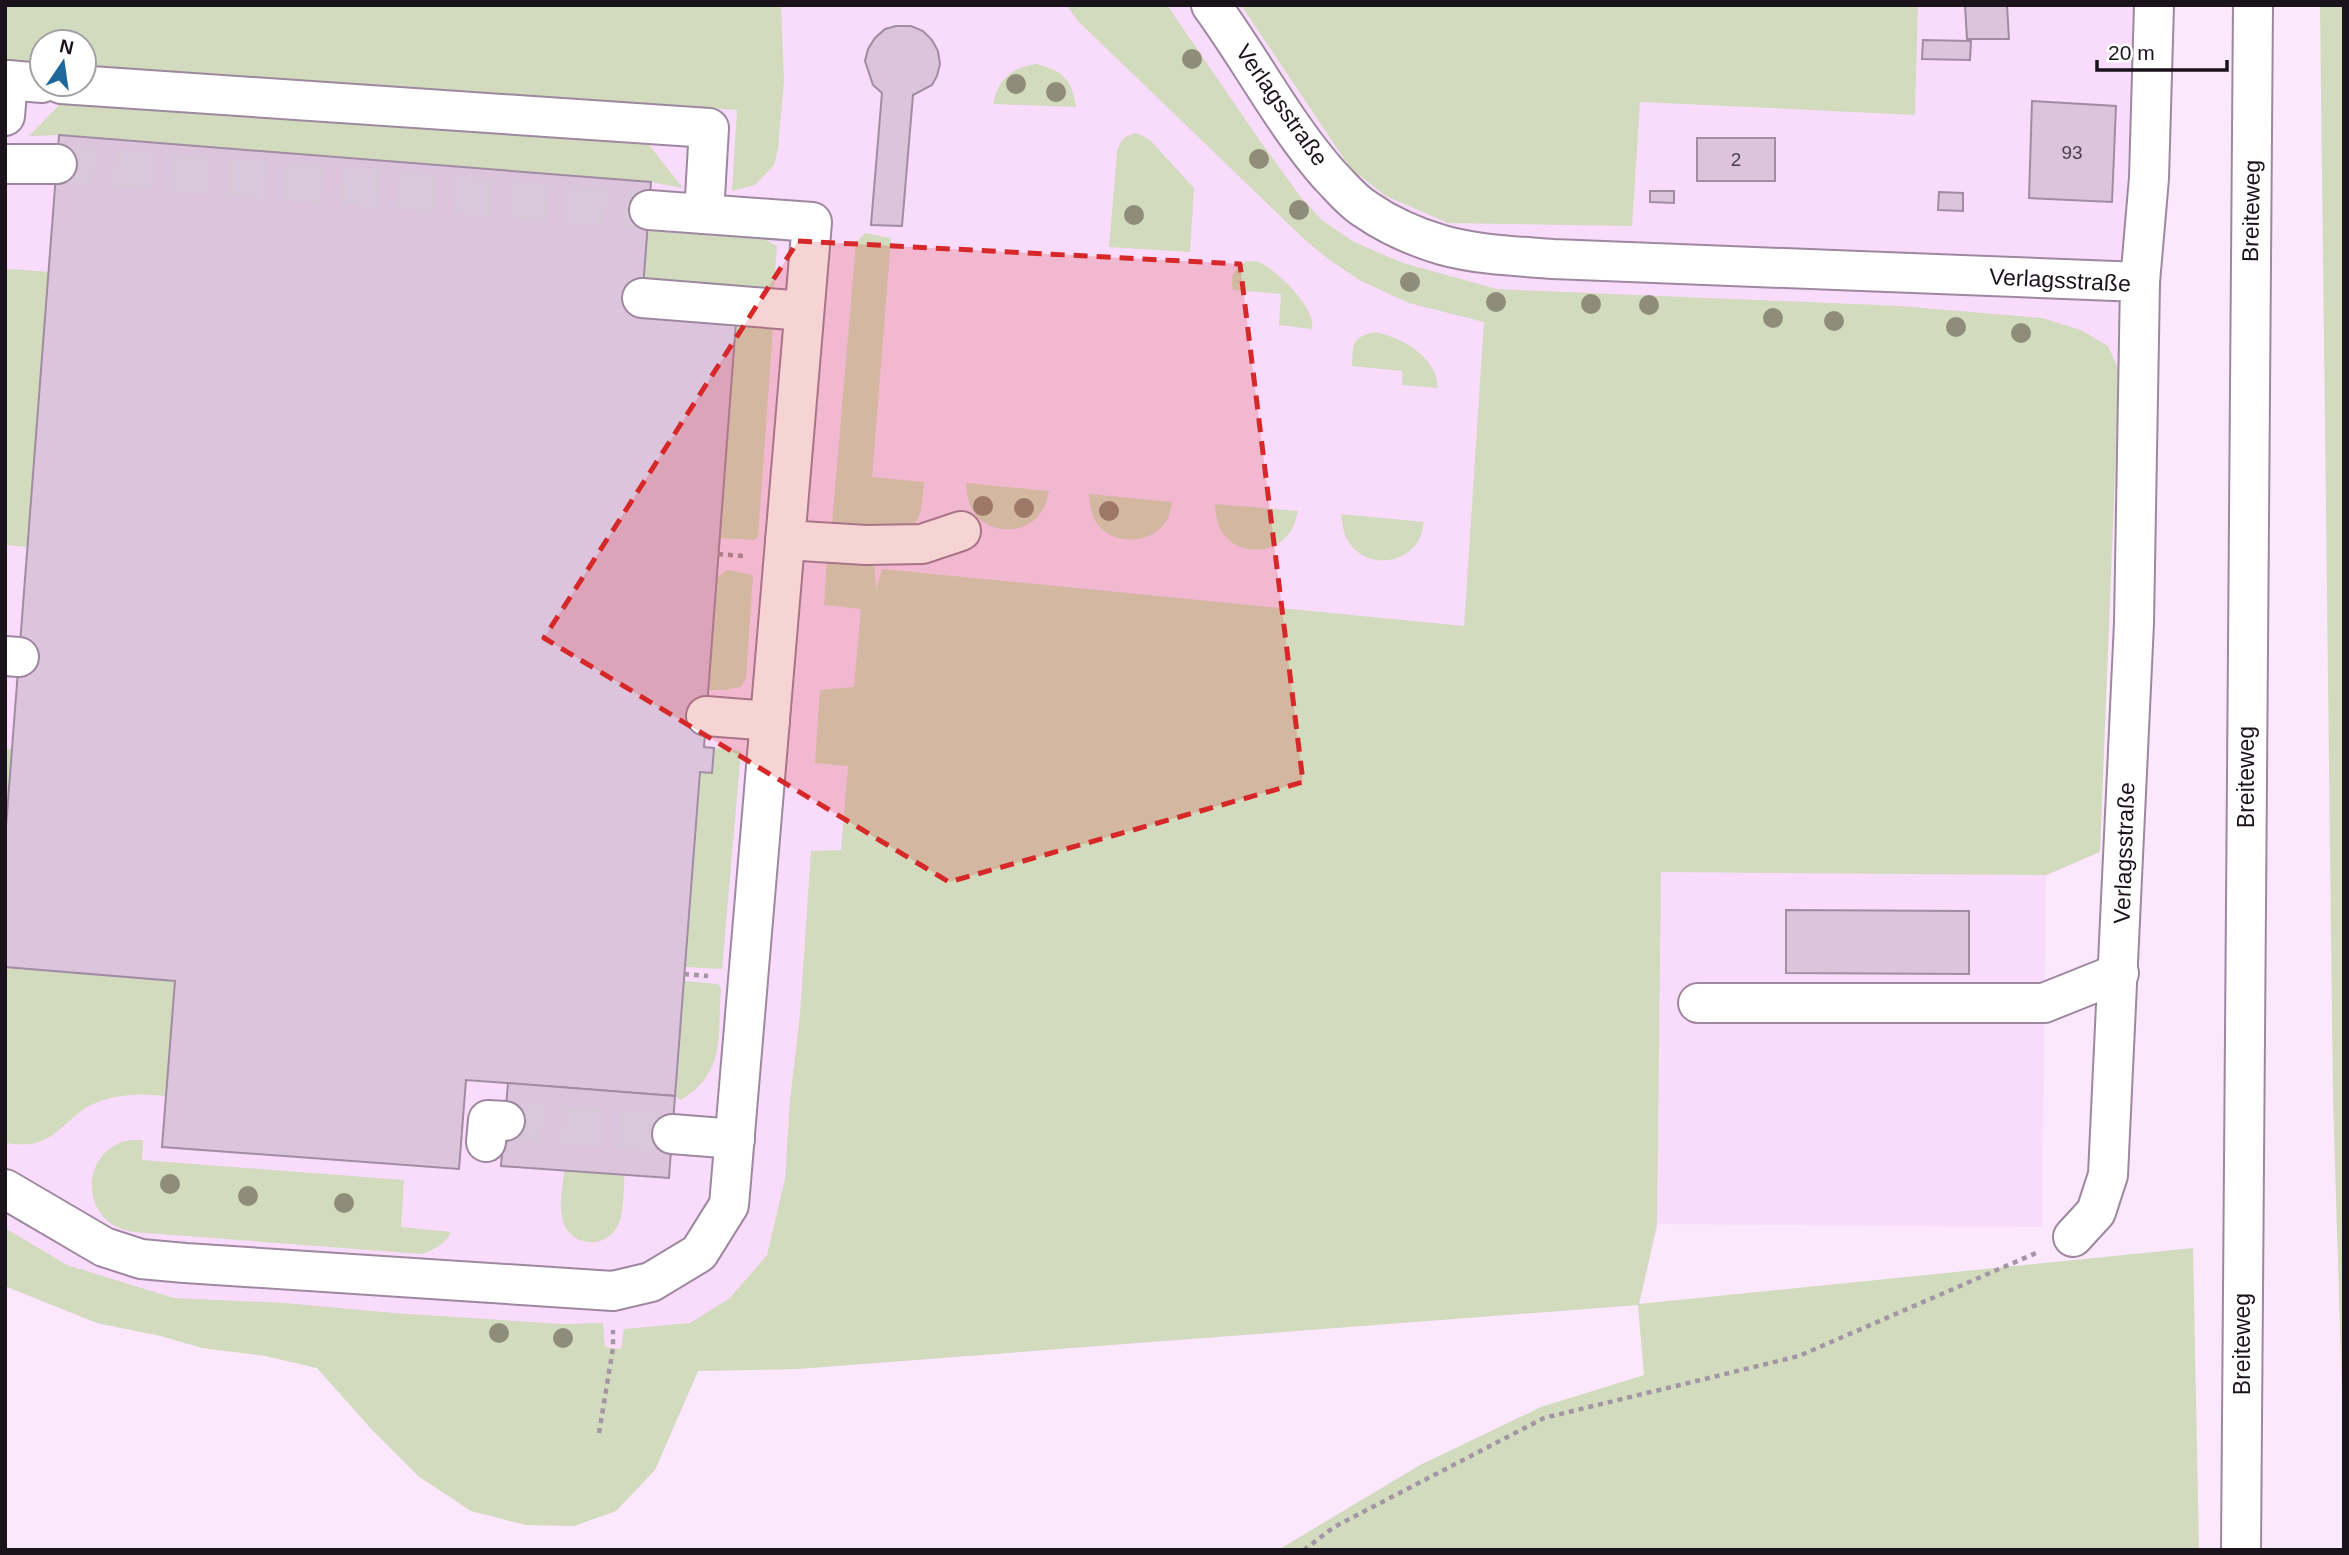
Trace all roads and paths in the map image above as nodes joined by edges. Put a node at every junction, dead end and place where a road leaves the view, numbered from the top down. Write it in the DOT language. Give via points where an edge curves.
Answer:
graph roads {
  1 [pos="1211,5"];
  2 [pos="2154,5"];
  3 [pos="2253,5"];
  4 [pos="28,82"];
  5 [pos="98,87"];
  6 [pos="5,116"];
  7 [pos="5,164"];
  8 [pos="57,164"];
  9 [pos="649,210"];
  10 [pos="704,214"];
  11 [pos="2140,282"];
  12 [pos="642,298"];
  13 [pos="804,311"];
  14 [pos="961,531"];
  15 [pos="785,540"];
  16 [pos="706,716"];
  17 [pos="770,721"];
  18 [pos="2119,973"];
  19 [pos="1698,1003"];
  20 [pos="672,1134"];
  21 [pos="735,1139"];
  22 [pos="5,1189"];
  23 [pos="2073,1237"];
  24 [pos="614,1291"];
  25 [pos="598,1433"];
  26 [pos="1304,1550"];
  27 [pos="2241,1550"];
  1 -- 11 [label="street, Verlagsstraße" via="1306,148 1339,186 1363,208 1399,229 1442,245 1553,259"];
  2 -- 11 [label="street" via="2149,178"];
  3 -- 27 [label="street, Breiteweg"];
  4 -- 6 [label="street" via="8,80"];
  5 -- 10 [label="street" via="709,128"];
  7 -- 8 [label="street"];
  9 -- 10 [label="street"];
  10 -- 13 [label="street" via="812,222"];
  11 -- 18 [label="street, Verlagsstraße" via="2134,623"];
  12 -- 13 [label="street"];
  13 -- 15 [label="street"];
  14 -- 15 [label="street" via="922,544"];
  15 -- 17 [label="street"];
  16 -- 17 [label="street"];
  17 -- 21 [label="street"];
  18 -- 19 [label="street" via="2044,1003"];
  18 -- 23 [label="street, Verlagsstraße" via="2108,1175 2096,1212"];
  20 -- 21 [label="street"];
  21 -- 24 [label="street" via="729,1205 699,1254 651,1282"];
  22 -- 24 [label="street" via="104,1247 141,1259"];
  23 -- 26 [label="path" via="1799,1356 1544,1418 1334,1527"];
  24 -- 25 [label="path" via="613,1348"];
}
